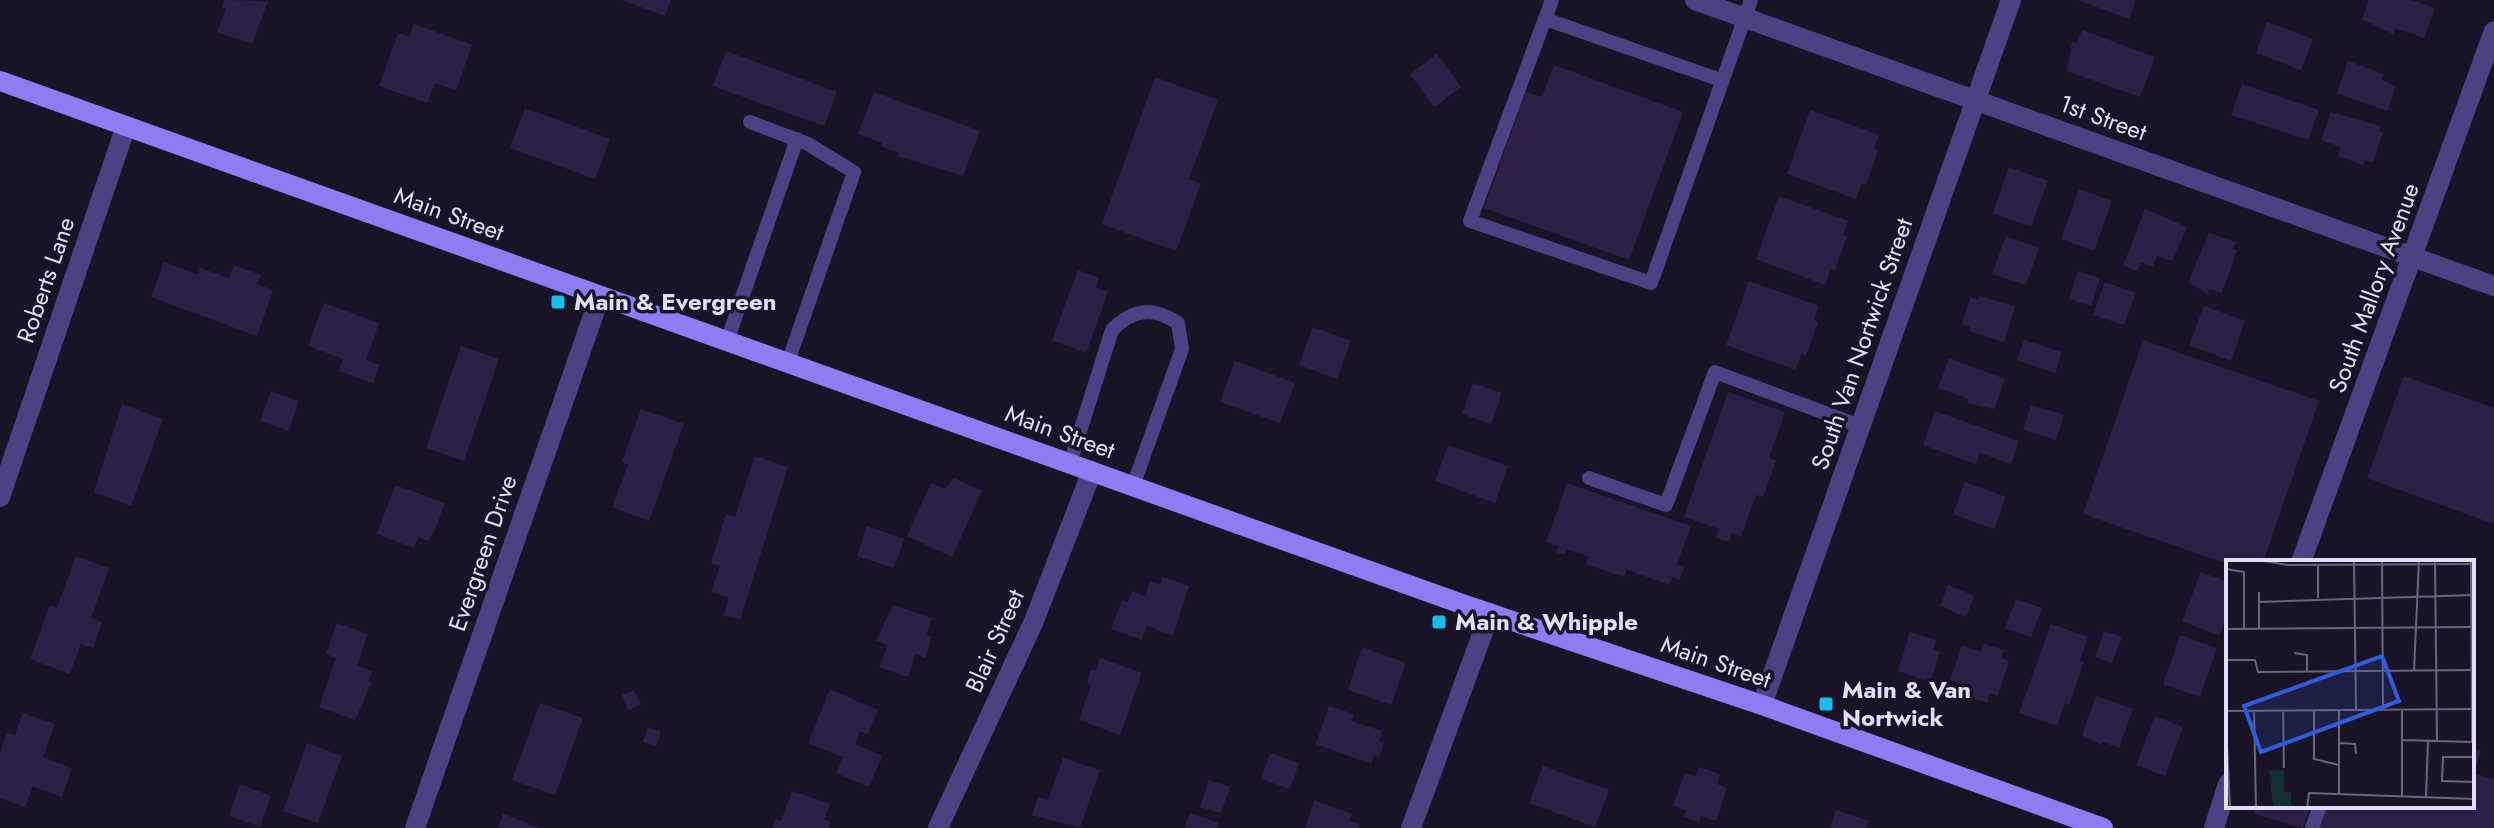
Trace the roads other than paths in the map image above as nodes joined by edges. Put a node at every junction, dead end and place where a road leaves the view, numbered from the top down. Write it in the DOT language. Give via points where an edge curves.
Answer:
graph roads {
  1 [pos="1552,0"];
  2 [pos="1695,0"];
  3 [pos="2011,0"];
  4 [pos="1748,9"];
  5 [pos="1545,19"];
  6 [pos="2494,31"];
  7 [pos="1721,80"];
  8 [pos="0,81"];
  9 [pos="1975,100"];
  10 [pos="750,122"];
  11 [pos="126,126"];
  12 [pos="797,139"];
  13 [pos="2414,258"];
  14 [pos="2494,286"];
  15 [pos="600,296"];
  16 [pos="727,341"];
  17 [pos="788,362"];
  18 [pos="1860,426"];
  19 [pos="1070,463"];
  20 [pos="1092,471"];
  21 [pos="1589,478"];
  22 [pos="1133,486"];
  23 [pos="0,497"];
  24 [pos="2302,560"];
  25 [pos="1490,613"];
  26 [pos="1762,705"];
  27 [pos="2226,790"];
  28 [pos="2319,808"];
  29 [pos="2063,821"];
  30 [pos="415,828"];
  31 [pos="938,828"];
  32 [pos="1411,828"];
  33 [pos="2103,828"];
  34 [pos="2214,828"];
  35 [pos="2312,828"];
  1 -- 5 [label="lane"];
  2 -- 4 [label="street, 1st Street"];
  3 -- 9 [label="street, South Van Nortwick Street"];
  4 -- 7 [label="lane"];
  4 -- 9 [label="street, 1st Street"];
  5 -- 7 [label="lane"];
  5 -- 7 [label="lane" via="1470,221 1651,283"];
  6 -- 13 [label="street, South Mallory Avenue"];
  8 -- 11 [label="main road, Main Street"];
  9 -- 13 [label="street, 1st Street"];
  9 -- 18 [label="street, South Van Nortwick Street"];
  10 -- 12 [label="lane"];
  11 -- 15 [label="main road, Main Street"];
  11 -- 23 [label="street, Roberts Lane"];
  12 -- 16 [label="lane"];
  12 -- 17 [label="lane" via="854,172"];
  13 -- 14 [label="street, 1st Street"];
  13 -- 24 [label="street, South Mallory Avenue"];
  15 -- 16 [label="main road, Main Street"];
  15 -- 30 [label="street, Evergreen Drive"];
  16 -- 17 [label="main road, Main Street"];
  17 -- 19 [label="main road, Main Street"];
  18 -- 21 [label="lane" via="1715,372 1666,505"];
  18 -- 26 [label="street, South Van Nortwick Street"];
  19 -- 20 [label="main road, Main Street"];
  19 -- 22 [label="lane" via="1112,330 1142,310 1160,311 1178,323 1182,349"];
  20 -- 22 [label="main road, Main Street"];
  20 -- 31 [label="street, Blair Street" via="1034,621"];
  22 -- 25 [label="main road, Main Street"];
  25 -- 26 [label="main road, Main Street"];
  25 -- 32 [label="street"];
  26 -- 29 [label="main road, Main Street"];
  27 -- 34 [label="street"];
  28 -- 35 [label="lane"];
  29 -- 33 [label="main road, Main Street"];
}
